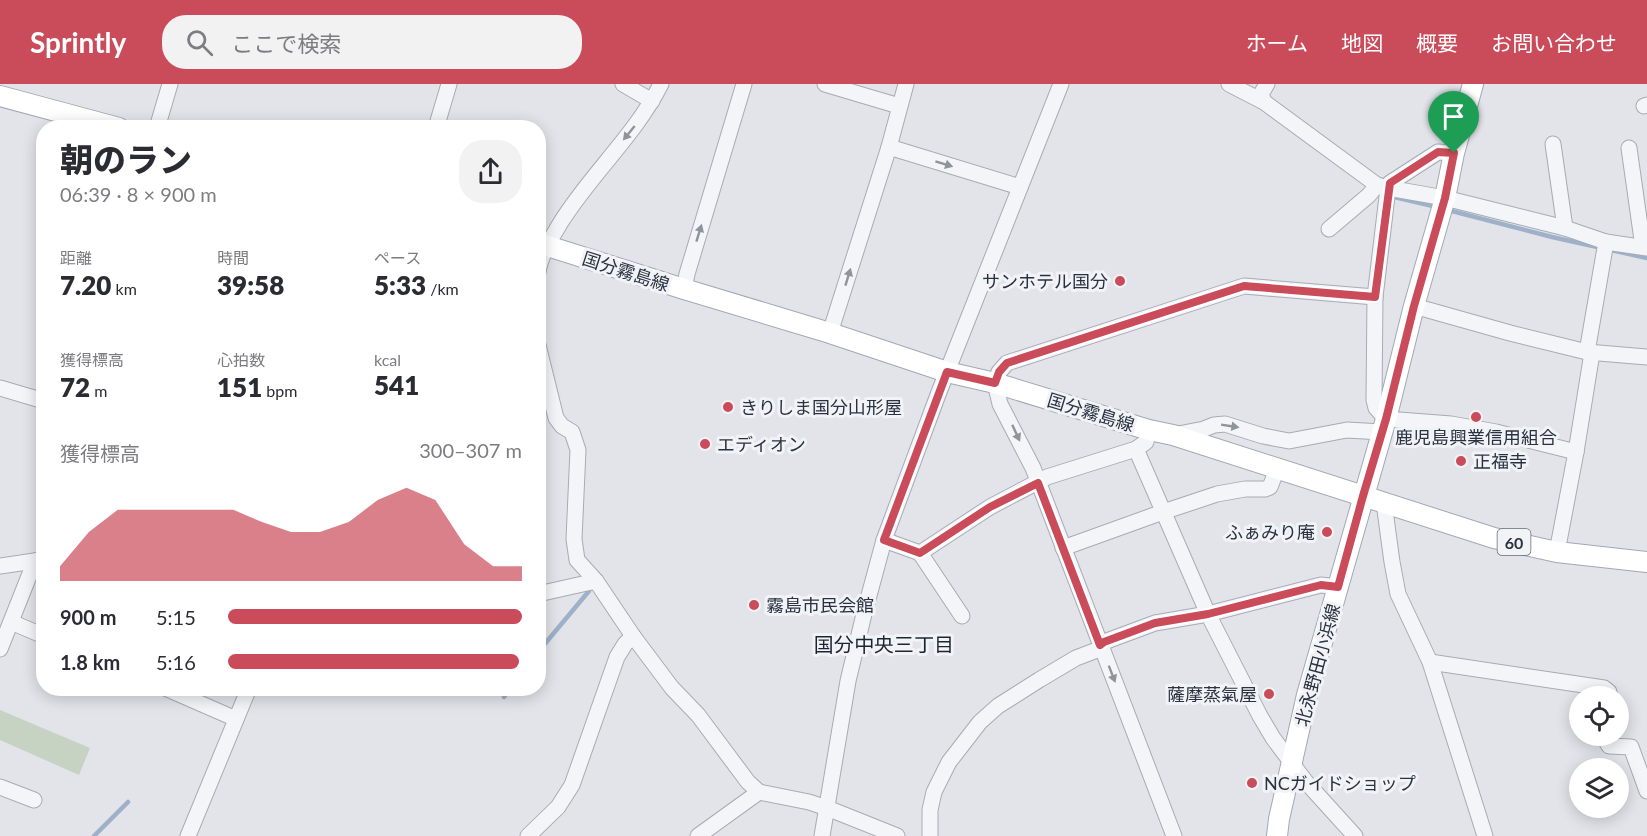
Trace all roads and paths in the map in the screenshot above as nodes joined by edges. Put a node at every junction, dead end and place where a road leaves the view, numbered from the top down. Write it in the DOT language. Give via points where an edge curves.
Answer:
graph roads {
  1 [pos="170,84"];
  2 [pos="449,84"];
  3 [pos="623,84"];
  4 [pos="661,84"];
  5 [pos="744,84"];
  6 [pos="825,84"];
  7 [pos="906,84"];
  8 [pos="1061,84"];
  9 [pos="1229,84"];
  10 [pos="1267,84"];
  11 [pos="1473,84"];
  12 [pos="0,96"];
  13 [pos="652,101"];
  14 [pos="1264,102"];
  15 [pos="899,106"];
  16 [pos="89,120"];
  17 [pos="159,120"];
  18 [pos="438,120"];
  19 [pos="1553,144"];
  20 [pos="889,147"];
  21 [pos="1629,148"];
  22 [pos="1454,153"];
  23 [pos="1020,187"];
  24 [pos="1385,192"];
  25 [pos="1443,205"];
  26 [pos="1565,228"];
  27 [pos="1329,229"];
  28 [pos="546,242"];
  29 [pos="546,246"];
  30 [pos="1605,248"];
  31 [pos="1645,248"];
  32 [pos="684,290"];
  33 [pos="1375,297"];
  34 [pos="1414,306"];
  35 [pos="830,333"];
  36 [pos="1590,353"];
  37 [pos="1647,357"];
  38 [pos="947,372"];
  39 [pos="546,377"];
  40 [pos="995,383"];
  41 [pos="0,388"];
  42 [pos="36,399"];
  43 [pos="1384,426"];
  44 [pos="1149,430"];
  45 [pos="1173,435"];
  46 [pos="1136,449"];
  47 [pos="1576,452"];
  48 [pos="1277,470"];
  49 [pos="1038,483"];
  50 [pos="1363,496"];
  51 [pos="1384,503"];
  52 [pos="1163,512"];
  53 [pos="884,540"];
  54 [pos="1063,548"];
  55 [pos="1557,552"];
  56 [pos="920,553"];
  57 [pos="36,561"];
  58 [pos="1647,562"];
  59 [pos="0,567"];
  60 [pos="36,567"];
  61 [pos="596,581"];
  62 [pos="1338,587"];
  63 [pos="546,592"];
  64 [pos="1208,614"];
  65 [pos="962,616"];
  66 [pos="11,622"];
  67 [pos="36,633"];
  68 [pos="633,636"];
  69 [pos="1100,645"];
  70 [pos="0,649"];
  71 [pos="1430,662"];
  72 [pos="1591,686"];
  73 [pos="183,696"];
  74 [pos="246,696"];
  75 [pos="236,719"];
  76 [pos="1609,746"];
  77 [pos="1291,763"];
  78 [pos="0,787"];
  79 [pos="1647,791"];
  80 [pos="759,792"];
  81 [pos="33,800"];
  82 [pos="827,808"];
  83 [pos="188,836"];
  84 [pos="528,836"];
  85 [pos="698,836"];
  86 [pos="822,836"];
  87 [pos="897,836"];
  88 [pos="930,836"];
  89 [pos="1174,836"];
  90 [pos="1277,836"];
  91 [pos="1355,836"];
  92 [pos="1485,836"];
  1 -- 17 [label="street"];
  2 -- 18 [label="street"];
  3 -- 13 [label="street"];
  4 -- 13 [label="street"];
  32 -- 5 [label="street, one-way"];
  6 -- 15 [label="street"];
  7 -- 15 [label="street"];
  8 -- 23 [label="street"];
  9 -- 14 [label="street"];
  10 -- 14 [label="street" via="1261,94"];
  11 -- 22 [label="main road, 北永野田小浜線"];
  12 -- 16 [label="main road"];
  13 -- 28 [label="street, one-way"];
  14 -- 24 [label="street"];
  15 -- 20 [label="street"];
  19 -- 26 [label="street"];
  20 -- 23 [label="street, one-way"];
  35 -- 20 [label="street, one-way"];
  21 -- 31 [label="street"];
  22 -- 24 [label="street" via="1438,152 1390,183"];
  22 -- 25 [label="main road, 北永野田小浜線"];
  23 -- 38 [label="street"];
  24 -- 25 [label="street"];
  24 -- 27 [label="street" via="1370,195"];
  24 -- 33 [label="street"];
  25 -- 26 [label="street"];
  25 -- 34 [label="main road, 北永野田小浜線"];
  26 -- 30 [label="street"];
  29 -- 32 [label="main road, 国分霧島線 / 60"];
  30 -- 31 [label="street"];
  30 -- 36 [label="street"];
  32 -- 35 [label="main road, 国分霧島線 / 60"];
  33 -- 40 [label="street" via="1244,286 1007,363"];
  33 -- 43 [label="street" via="1374,400"];
  34 -- 36 [label="street"];
  34 -- 43 [label="main road, 北永野田小浜線"];
  35 -- 38 [label="main road, 国分霧島線 / 60"];
  36 -- 37 [label="street"];
  36 -- 47 [label="street"];
  38 -- 40 [label="main road, 国分霧島線 / 60"];
  38 -- 53 [label="street"];
  39 -- 61 [label="street" via="556,418 572,432 578,450 574,538 577,560"];
  40 -- 44 [label="main road, 国分霧島線 / 60"];
  40 -- 49 [label="street, one-way" via="1000,404"];
  41 -- 42 [label="street"];
  45 -- 43 [label="street, one-way" via="1225,424 1288,441"];
  43 -- 47 [label="street" via="1451,424"];
  43 -- 50 [label="main road, 北永野田小浜線"];
  44 -- 45 [label="main road, 国分霧島線 / 60"];
  44 -- 46 [label="street" via="1146,442"];
  45 -- 48 [label="main road, 国分霧島線 / 60"];
  46 -- 49 [label="street"];
  46 -- 52 [label="street"];
  47 -- 55 [label="street"];
  48 -- 50 [label="main road, 国分霧島線 / 60"];
  48 -- 52 [label="street" via="1270,487 1265,489 1217,495"];
  49 -- 54 [label="street"];
  49 -- 56 [label="street" via="990,507"];
  50 -- 51 [label="main road, 国分霧島線 / 60"];
  50 -- 62 [label="main road, 北永野田小浜線"];
  51 -- 55 [label="main road, 国分霧島線 / 60" via="1494,538"];
  51 -- 71 [label="street" via="1398,594"];
  52 -- 54 [label="street"];
  52 -- 64 [label="street"];
  53 -- 56 [label="street"];
  53 -- 82 [label="street" via="848,681"];
  54 -- 69 [label="street"];
  55 -- 58 [label="main road, 国分霧島線 / 60"];
  56 -- 65 [label="street"];
  57 -- 59 [label="street"];
  60 -- 66 [label="street"];
  61 -- 63 [label="street"];
  61 -- 68 [label="street"];
  62 -- 64 [label="street" via="1321,585"];
  62 -- 77 [label="main road, 北永野田小浜線"];
  64 -- 69 [label="street" via="1155,623"];
  64 -- 77 [label="street" via="1260,716"];
  66 -- 67 [label="street"];
  66 -- 70 [label="street"];
  68 -- 80 [label="street"];
  68 -- 84 [label="street" via="618,657 572,785 558,807"];
  69 -- 88 [label="street" via="998,706 980,722 949,762 934,792"];
  69 -- 89 [label="street, one-way"];
  71 -- 72 [label="street"];
  71 -- 92 [label="street"];
  73 -- 75 [label="street"];
  74 -- 75 [label="street"];
  75 -- 83 [label="street"];
  76 -- 79 [label="street" via="1631,747"];
  77 -- 90 [label="main road, 北永野田小浜線"];
  77 -- 91 [label="street"];
  78 -- 81 [label="street"];
  80 -- 82 [label="street"];
  80 -- 85 [label="street"];
  82 -- 86 [label="street"];
  82 -- 87 [label="street"];
}
